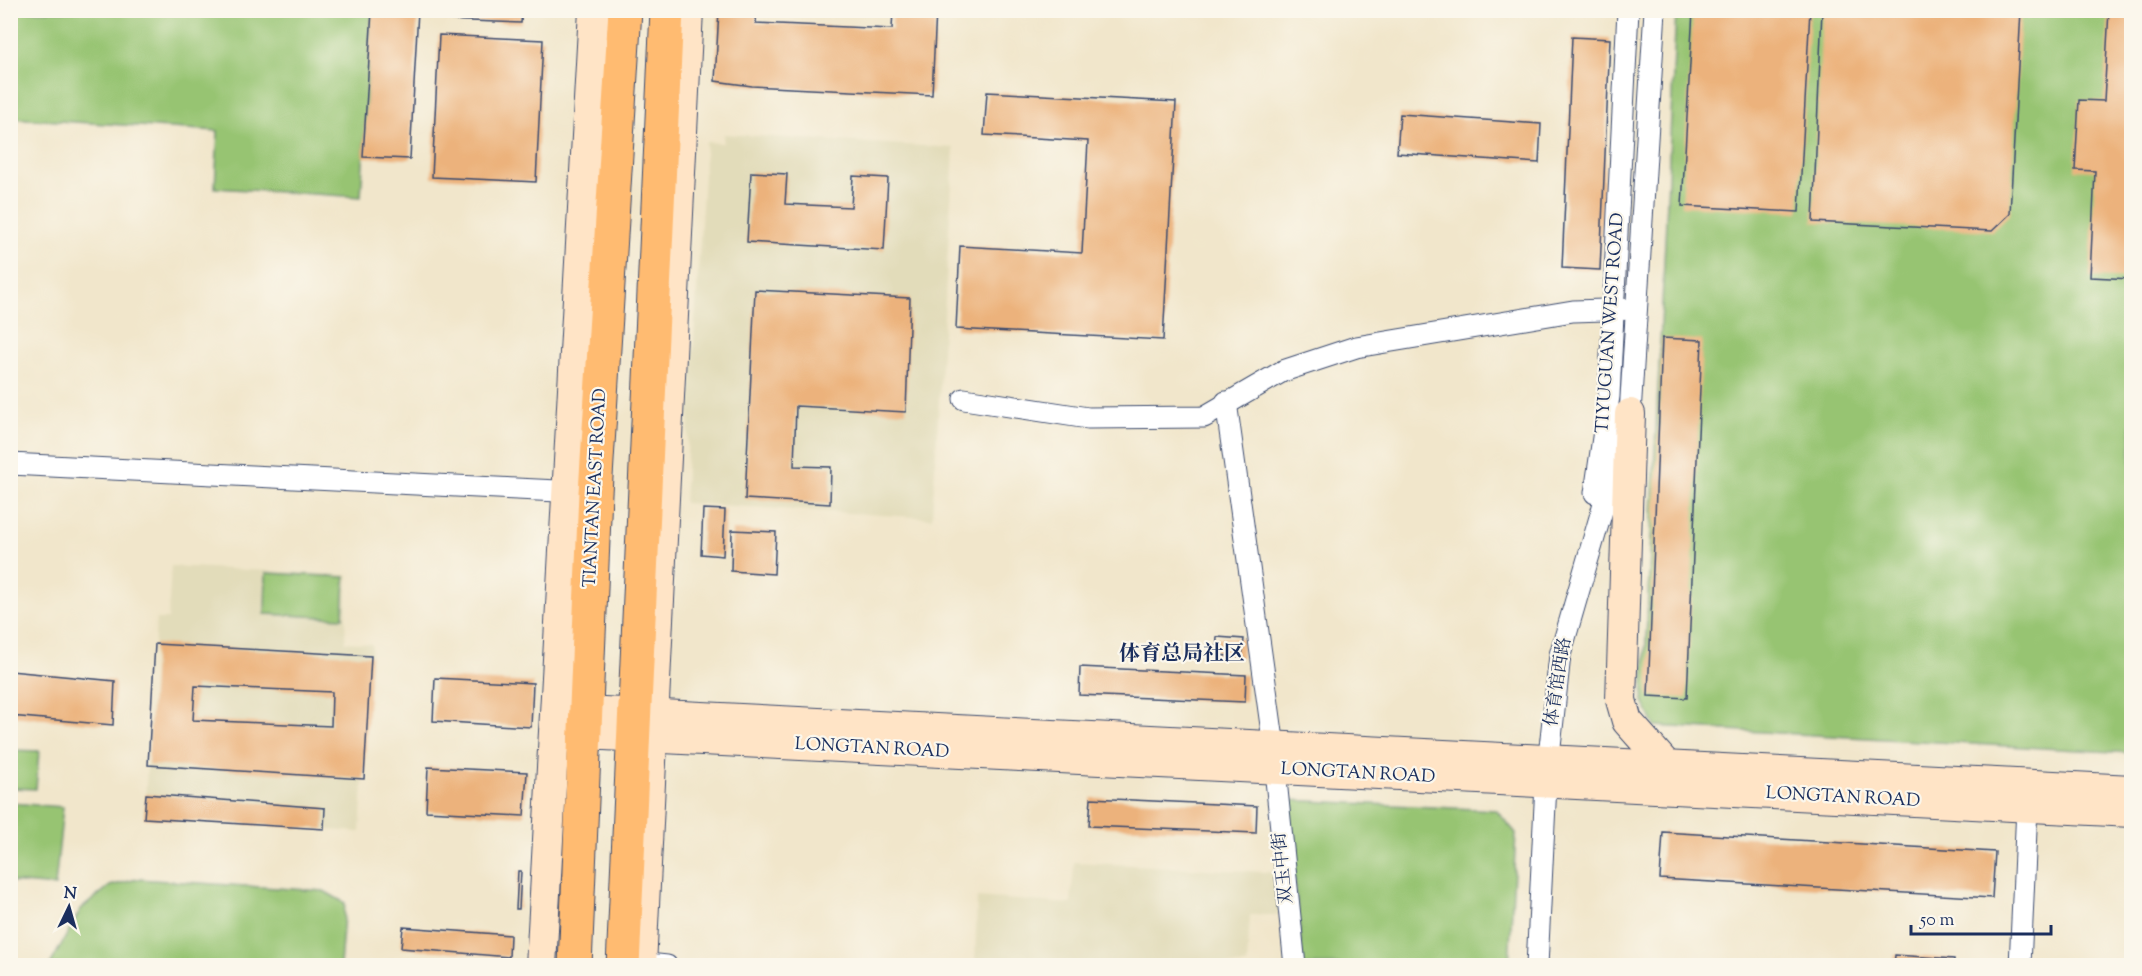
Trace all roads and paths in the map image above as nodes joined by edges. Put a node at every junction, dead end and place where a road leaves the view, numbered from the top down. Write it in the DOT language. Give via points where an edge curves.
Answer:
graph roads {
  1 [pos="594,10"];
  2 [pos="625,10"];
  3 [pos="667,10"];
  4 [pos="688,10"];
  5 [pos="1628,10"];
  6 [pos="1655,10"];
  7 [pos="1625,308"];
  8 [pos="964,399"];
  9 [pos="1226,402"];
  10 [pos="1629,414"];
  11 [pos="10,464"];
  12 [pos="581,492"];
  13 [pos="1583,571"];
  14 [pos="584,723"];
  15 [pos="644,726"];
  16 [pos="1274,758"];
  17 [pos="1667,766"];
  18 [pos="1547,772"];
  19 [pos="2132,790"];
  20 [pos="2027,807"];
  21 [pos="2132,812"];
  22 [pos="639,964"];
  23 [pos="541,966"];
  24 [pos="575,966"];
  25 [pos="1295,966"];
  26 [pos="1537,966"];
  27 [pos="2020,966"];
  1 -- 12 [label="street"];
  2 -- 12 [label="main road, TIANTAN EAST ROAD"];
  3 -- 15 [label="main road"];
  4 -- 15 [label="street"];
  5 -- 7 [label="street, TIYUGUAN WEST ROAD"];
  6 -- 7 [label="street, TIYUGUAN WEST ROAD"];
  7 -- 9 [label="street" via="1573,311 1356,347 1283,371"];
  7 -- 10 [label="street, TIYUGUAN WEST ROAD"];
  7 -- 13 [label="street, TIYUGUAN WEST ROAD"];
  8 -- 9 [label="street" via="1088,418 1204,417"];
  9 -- 16 [label="street, 双玉中街"];
  10 -- 13 [label="street, TIYUGUAN WEST ROAD"];
  10 -- 17 [label="street" via="1621,700 1627,721"];
  11 -- 12 [label="street"];
  12 -- 14 [label="main road, TIANTAN EAST ROAD"];
  12 -- 23 [label="street"];
  13 -- 18 [label="street, 体育馆西路" via="1560,655"];
  14 -- 15 [label="street, LONGTAN ROAD"];
  14 -- 24 [label="main road, TIANTAN EAST ROAD"];
  15 -- 16 [label="street, LONGTAN ROAD"];
  15 -- 22 [label="main road"];
  16 -- 18 [label="street, LONGTAN ROAD"];
  16 -- 25 [label="street, 双玉中街"];
  17 -- 18 [label="street, LONGTAN ROAD"];
  17 -- 19 [label="street, LONGTAN ROAD"];
  18 -- 20 [label="street, LONGTAN ROAD"];
  18 -- 26 [label="street, 体育馆西路"];
  20 -- 21 [label="street, LONGTAN ROAD"];
  20 -- 27 [label="street"];
}
